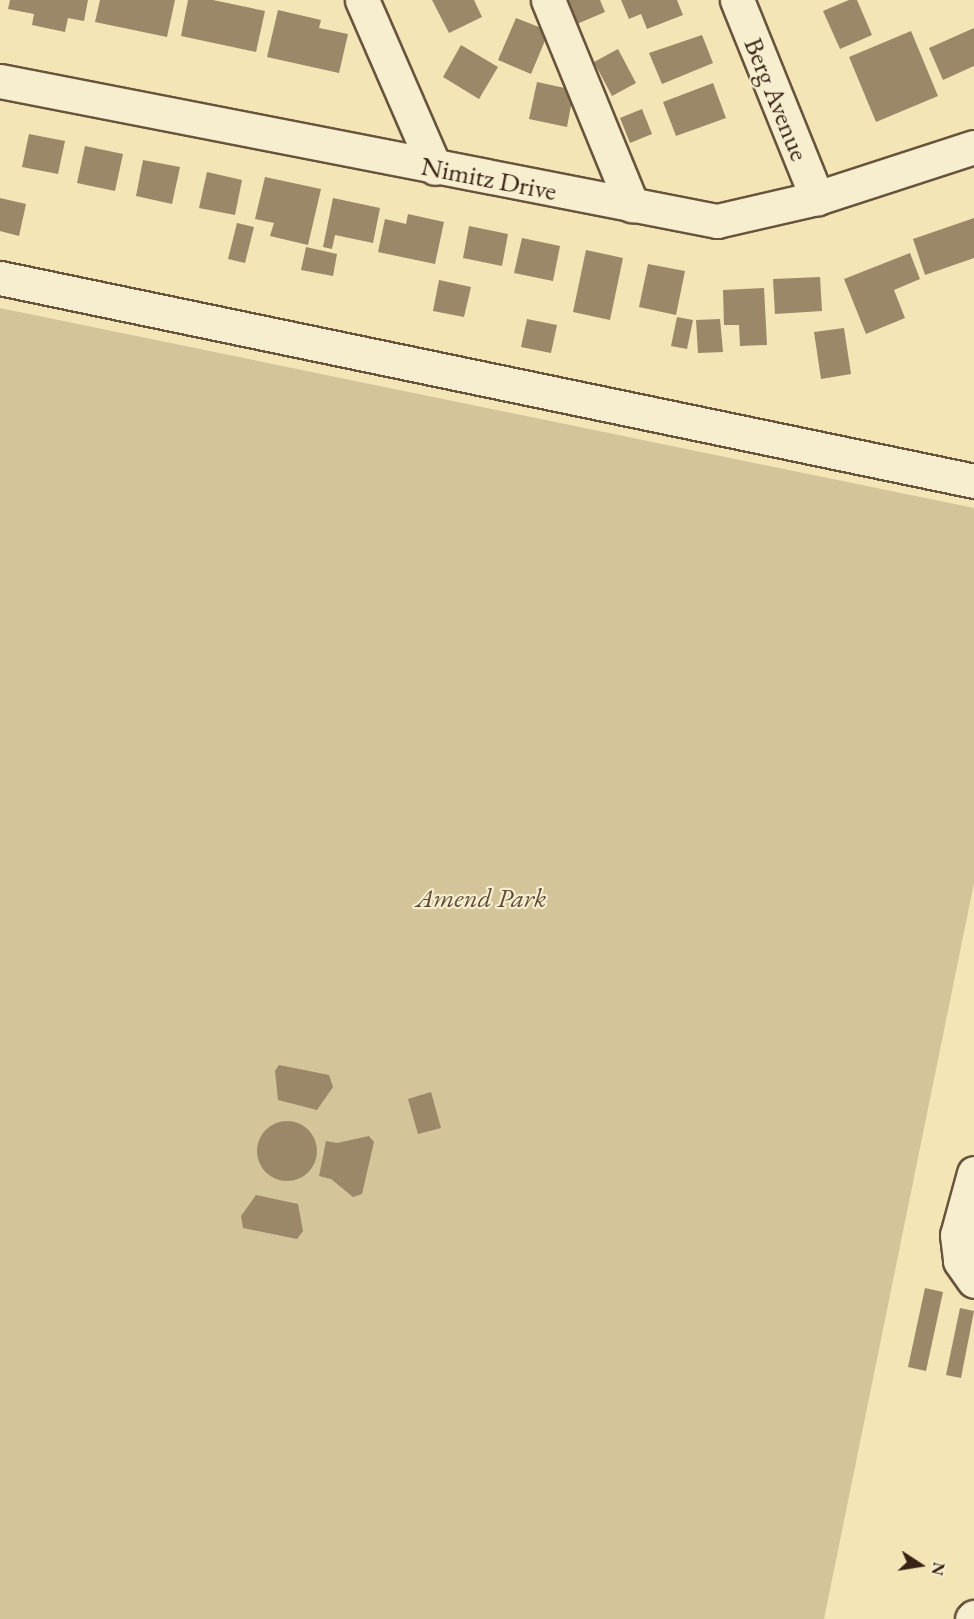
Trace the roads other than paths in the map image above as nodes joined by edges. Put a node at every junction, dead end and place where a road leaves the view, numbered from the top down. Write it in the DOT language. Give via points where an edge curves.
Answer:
graph roads {
  1 [pos="363,0"];
  2 [pos="548,0"];
  3 [pos="737,0"];
  4 [pos="0,81"];
  5 [pos="974,147"];
  6 [pos="435,168"];
  7 [pos="818,198"];
  8 [pos="632,205"];
  9 [pos="0,278"];
  10 [pos="974,481"];
  11 [pos="974,1173"];
  12 [pos="974,1281"];
  1 -- 6 [label="street"];
  2 -- 8 [label="street"];
  3 -- 7 [label="street, Berg Avenue"];
  4 -- 6 [label="street, Nimitz Drive"];
  5 -- 7 [label="street, Nimitz Drive"];
  6 -- 8 [label="street, Nimitz Drive"];
  7 -- 8 [label="street, Nimitz Drive" via="717,220"];
  9 -- 10 [label="street"];
  11 -- 12 [label="street" via="957,1235 960,1261"];
}
